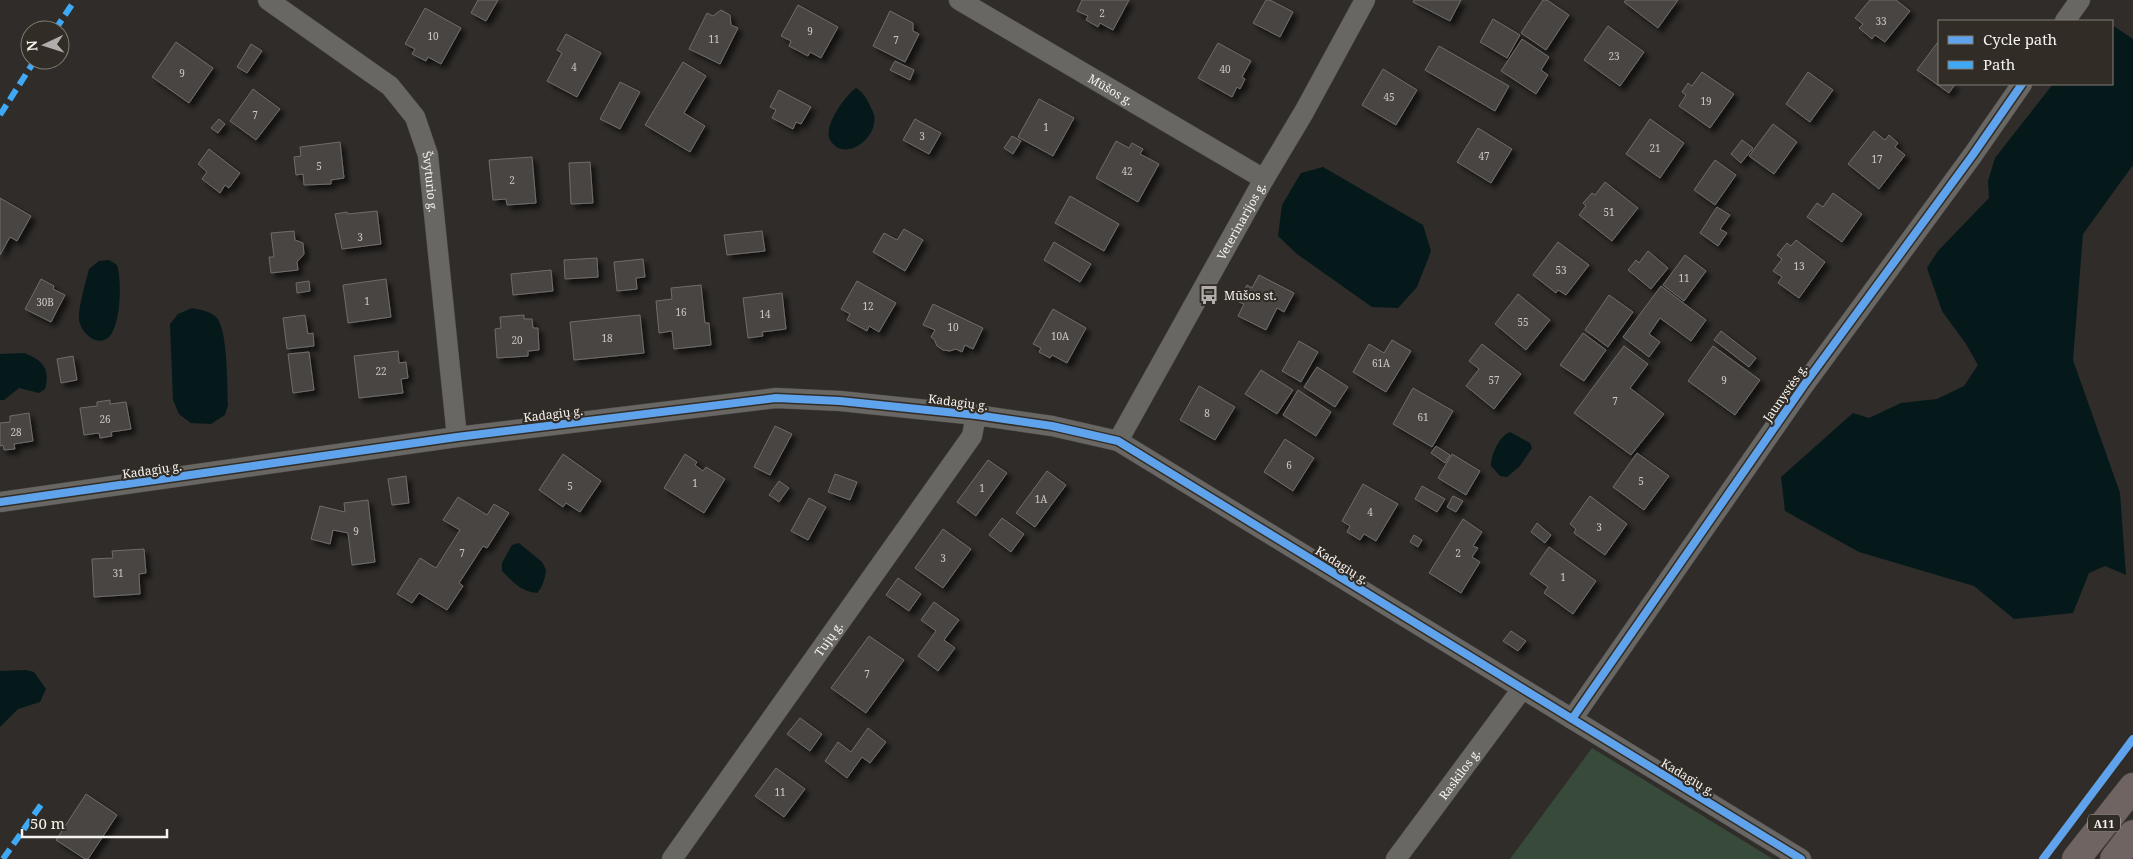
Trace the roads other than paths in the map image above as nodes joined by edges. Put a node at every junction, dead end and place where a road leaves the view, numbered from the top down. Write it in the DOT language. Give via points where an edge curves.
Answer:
graph roads {
  1 [pos="268,0"];
  2 [pos="959,0"];
  3 [pos="1365,0"];
  4 [pos="2080,0"];
  5 [pos="2066,20"];
  6 [pos="2021,85"];
  7 [pos="1264,179"];
  8 [pos="976,415"];
  9 [pos="457,437"];
  10 [pos="1118,441"];
  11 [pos="0,502"];
  12 [pos="1522,689"];
  13 [pos="1572,720"];
  14 [pos="2133,787"];
  15 [pos="2133,834"];
  16 [pos="672,859"];
  17 [pos="1396,859"];
  18 [pos="1801,859"];
  19 [pos="2076,859"];
  20 [pos="2114,859"];
  1 -- 9 [label="street, Švyturio g." via="390,86 415,117 428,155"];
  2 -- 7 [label="street, Mūšos g."];
  3 -- 7 [label="street, Veterinarijos g."];
  4 -- 5 [label="street"];
  6 -- 13 [label="street, Jaunystės g." via="1804,385"];
  7 -- 10 [label="street, Veterinarijos g."];
  8 -- 9 [label="street, Kadagių g." via="776,398"];
  8 -- 10 [label="street, Kadagių g." via="1052,426"];
  8 -- 16 [label="street, Tujų g." via="972,436"];
  9 -- 11 [label="street, Kadagių g."];
  10 -- 12 [label="street, Kadagių g."];
  12 -- 13 [label="street, Kadagių g."];
  12 -- 17 [label="street, Raskilos g."];
  13 -- 18 [label="street, Kadagių g."];
  14 -- 19 [label="highway, A11"];
  15 -- 20 [label="highway, A11"];
}
